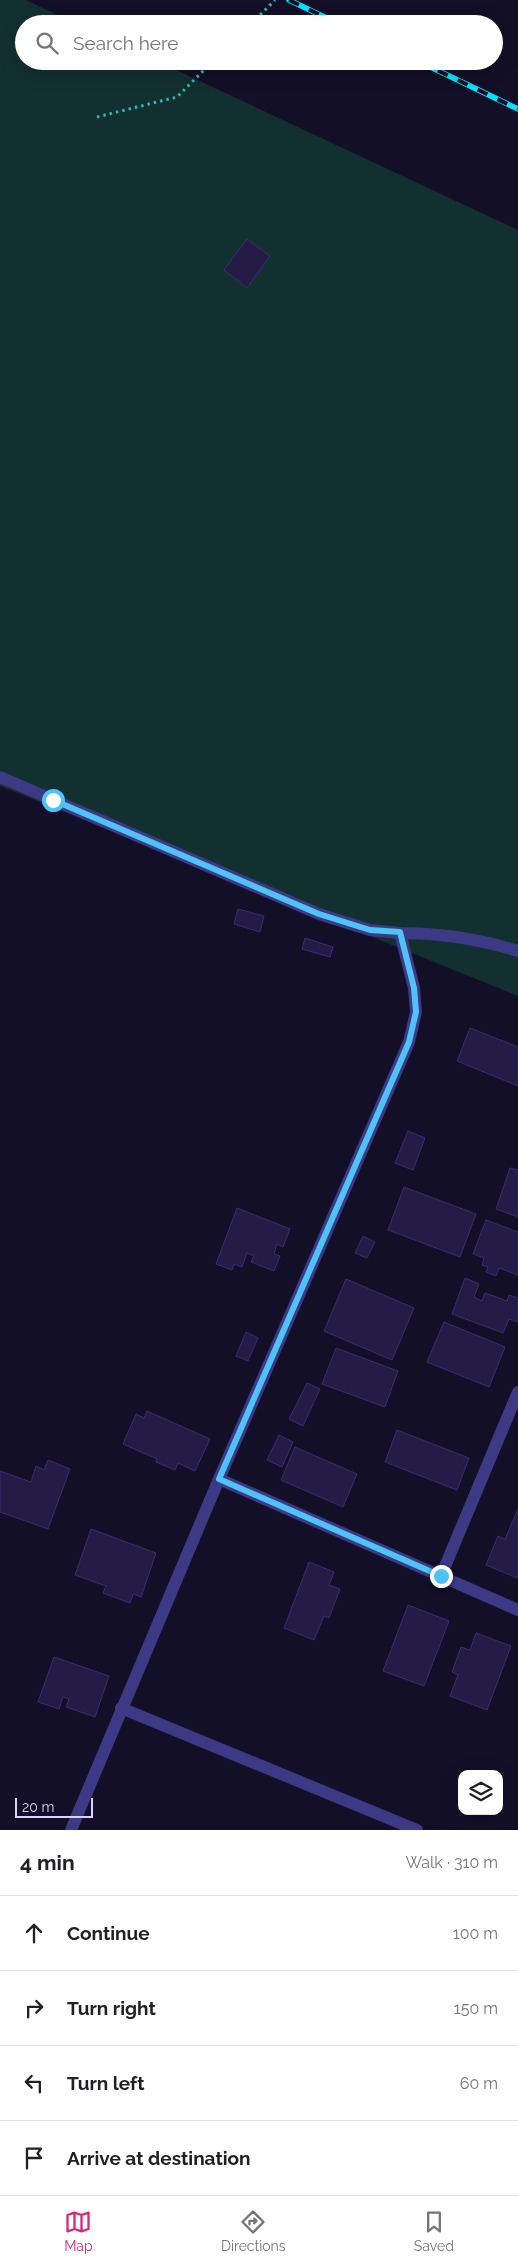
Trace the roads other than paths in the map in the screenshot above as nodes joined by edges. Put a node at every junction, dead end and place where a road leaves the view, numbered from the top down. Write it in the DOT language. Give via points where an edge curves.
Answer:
graph roads {
  1 [pos="0,777"];
  2 [pos="400,932"];
  3 [pos="518,951"];
  4 [pos="518,1392"];
  5 [pos="219,1479"];
  6 [pos="441,1576"];
  7 [pos="518,1610"];
  8 [pos="121,1708"];
  9 [pos="71,1830"];
  10 [pos="417,1830"];
  1 -- 2 [label="street" via="319,914 370,930"];
  2 -- 3 [label="street" via="437,933"];
  2 -- 5 [label="street" via="414,988 416,1012 409,1042"];
  4 -- 6 [label="street"];
  5 -- 6 [label="street"];
  5 -- 8 [label="street"];
  6 -- 7 [label="street"];
  8 -- 9 [label="street"];
  8 -- 10 [label="street"];
}
